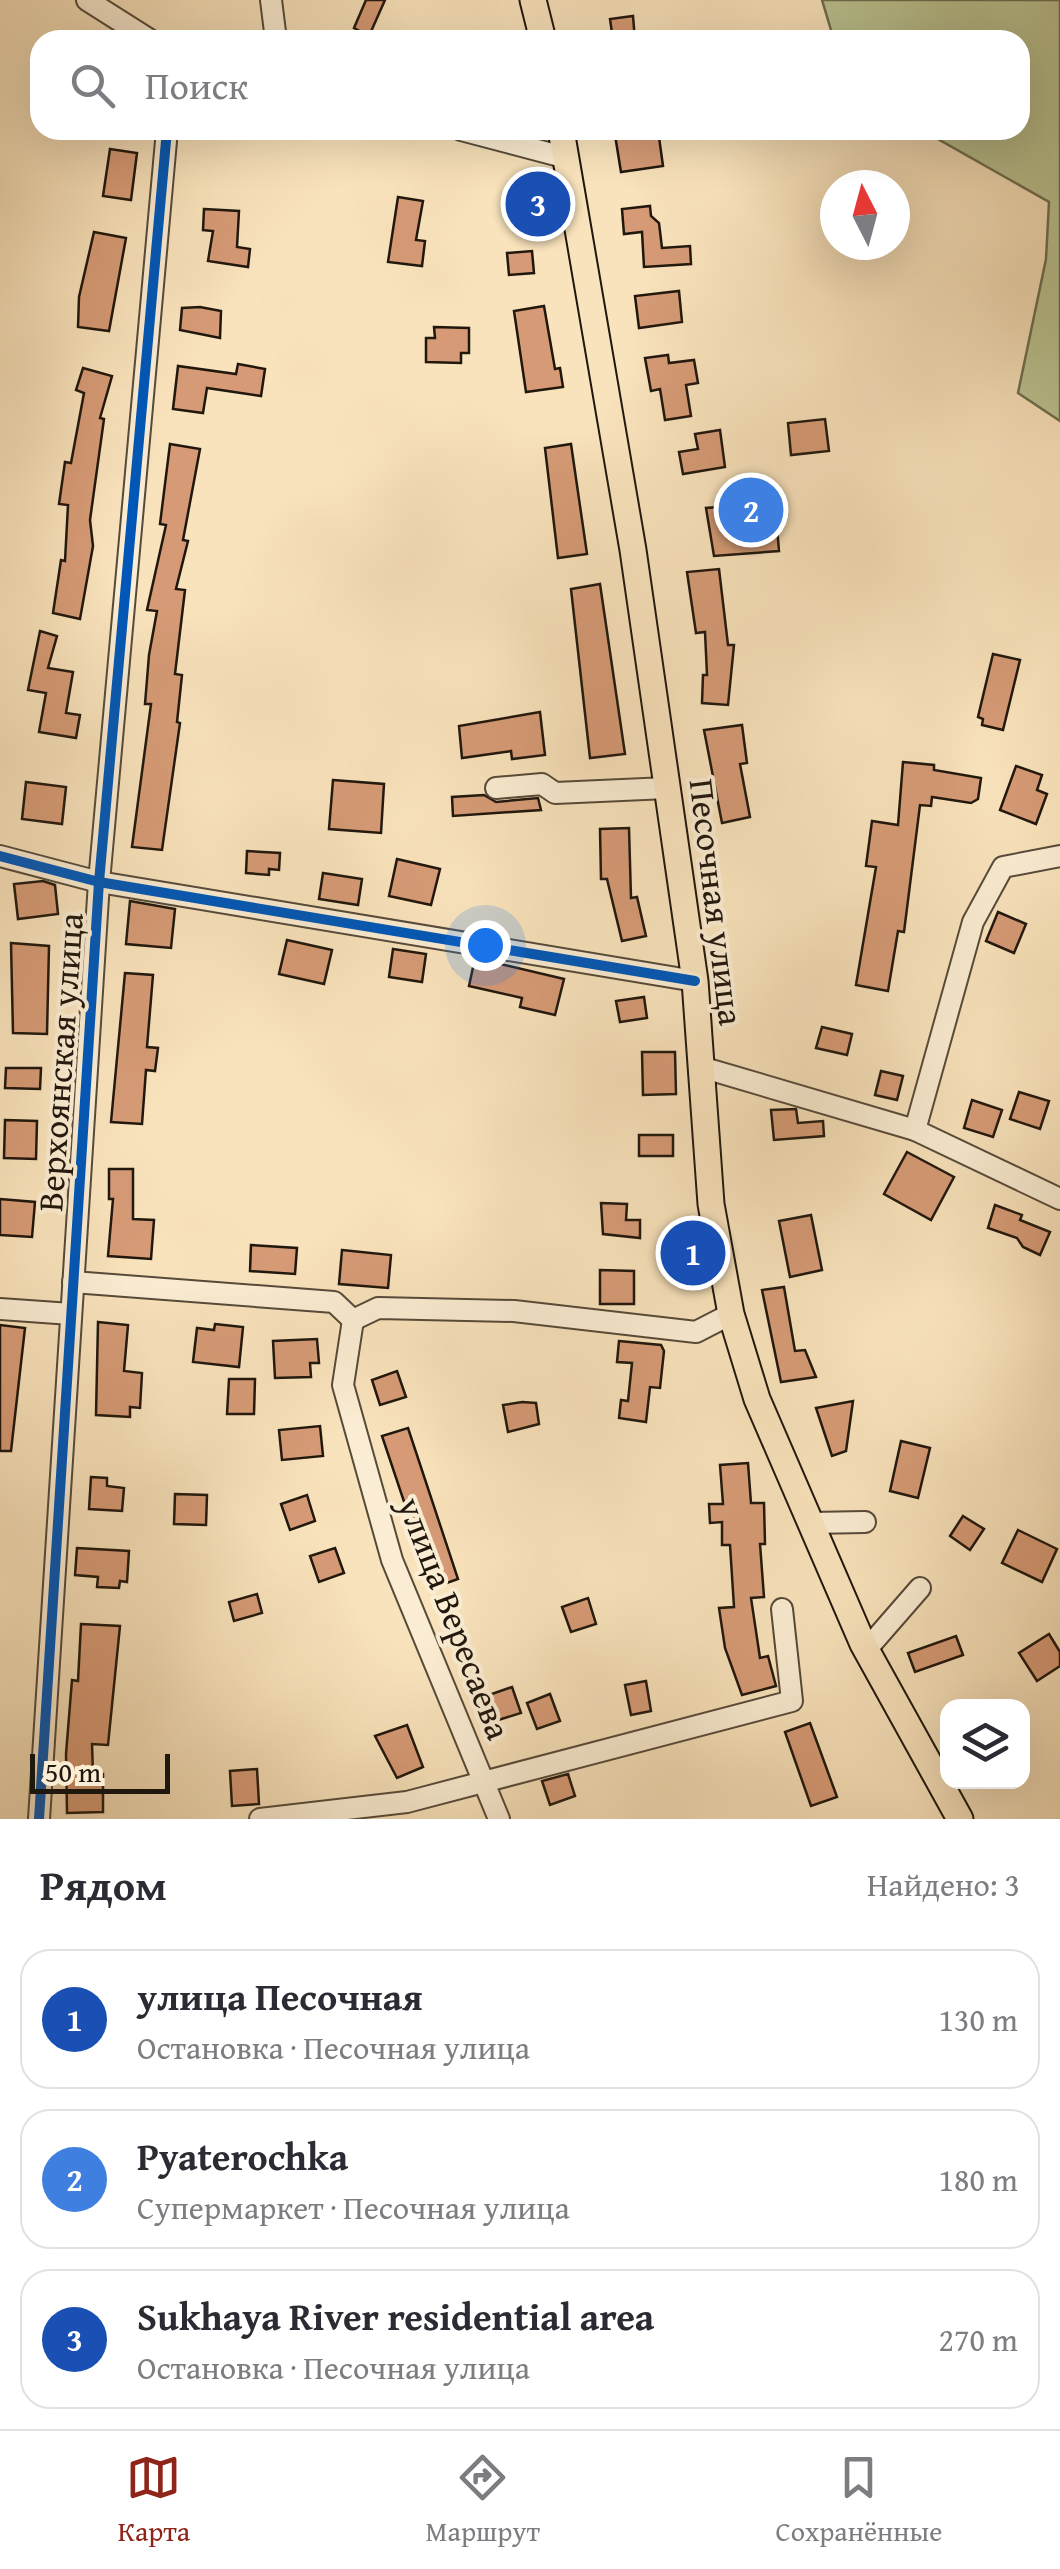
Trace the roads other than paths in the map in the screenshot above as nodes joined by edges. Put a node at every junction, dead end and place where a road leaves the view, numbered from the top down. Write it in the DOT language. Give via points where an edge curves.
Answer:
graph roads {
  1 [pos="87,0"];
  2 [pos="271,0"];
  3 [pos="534,0"];
  4 [pos="134,30"];
  5 [pos="275,30"];
  6 [pos="541,30"];
  7 [pos="166,140"];
  8 [pos="499,140"];
  9 [pos="563,140"];
  10 [pos="567,158"];
  11 [pos="496,788"];
  12 [pos="667,788"];
  13 [pos="0,856"];
  14 [pos="1060,856"];
  15 [pos="99,882"];
  16 [pos="695,981"];
  17 [pos="701,1067"];
  18 [pos="915,1130"];
  19 [pos="1060,1199"];
  20 [pos="73,1282"];
  21 [pos="0,1308"];
  22 [pos="71,1314"];
  23 [pos="731,1314"];
  24 [pos="353,1320"];
  25 [pos="864,1522"];
  26 [pos="811,1524"];
  27 [pos="920,1588"];
  28 [pos="782,1609"];
  29 [pos="866,1650"];
  30 [pos="484,1783"];
  31 [pos="39,1819"];
  32 [pos="260,1819"];
  33 [pos="499,1819"];
  34 [pos="960,1819"];
  1 -- 4 [label="street"];
  2 -- 5 [label="street"];
  3 -- 6 [label="main road"];
  7 -- 15 [label="street, Верхоянская улица"];
  8 -- 10 [label="street"];
  9 -- 10 [label="main road, Песочная улица"];
  10 -- 12 [label="main road, Песочная улица"];
  11 -- 12 [label="street"];
  12 -- 16 [label="main road, Песочная улица"];
  13 -- 15 [label="street"];
  14 -- 18 [label="street" via="1003,868 973,922"];
  15 -- 16 [label="street"];
  15 -- 20 [label="street, Верхоянская улица"];
  16 -- 17 [label="main road, Песочная улица"];
  17 -- 18 [label="street"];
  17 -- 23 [label="main road, Песочная улица" via="711,1204"];
  18 -- 19 [label="street"];
  20 -- 22 [label="street, Верхоянская улица"];
  20 -- 24 [label="street" via="334,1302"];
  21 -- 22 [label="street"];
  22 -- 31 [label="street, Верхоянская улица"];
  23 -- 24 [label="street" via="696,1332 514,1311 378,1308"];
  23 -- 26 [label="main road, Песочная улица" via="757,1399"];
  24 -- 30 [label="street, улица Вересаева" via="343,1385 387,1543"];
  25 -- 26 [label="street"];
  26 -- 29 [label="main road, Песочная улица"];
  27 -- 29 [label="street"];
  28 -- 30 [label="street" via="792,1700"];
  29 -- 34 [label="main road, Песочная улица"];
  30 -- 32 [label="street" via="407,1802"];
  30 -- 33 [label="street, улица Вересаева"];
}
